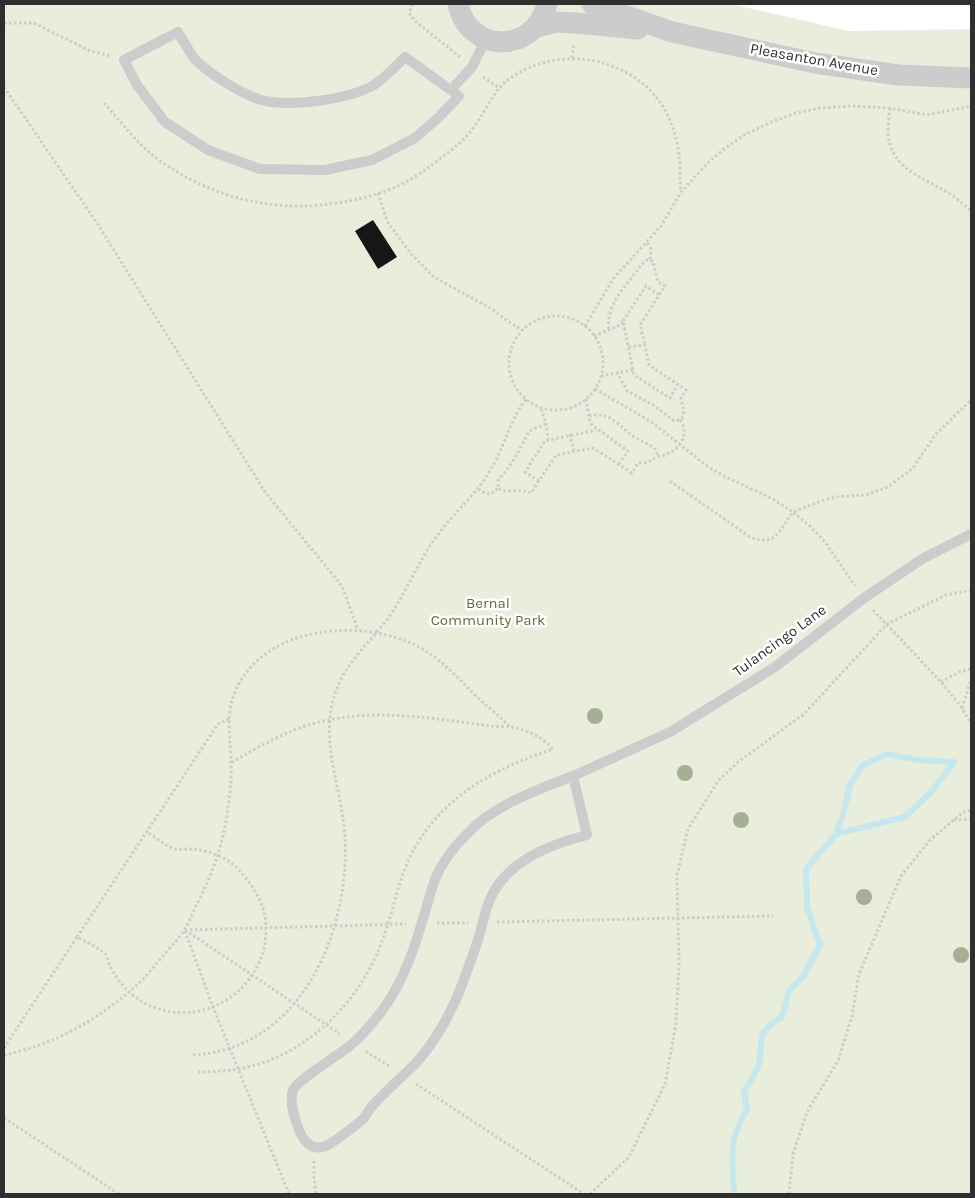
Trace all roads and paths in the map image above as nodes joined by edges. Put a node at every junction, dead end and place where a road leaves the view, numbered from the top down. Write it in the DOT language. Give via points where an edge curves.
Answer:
graph roads {
  1 [pos="413,4"];
  2 [pos="458,4"];
  3 [pos="547,4"];
  4 [pos="592,4"];
  5 [pos="4,23"];
  6 [pos="537,27"];
  7 [pos="672,32"];
  8 [pos="486,39"];
  9 [pos="124,60"];
  10 [pos="472,67"];
  11 [pos="967,76"];
  12 [pos="4,86"];
  13 [pos="498,87"];
  14 [pos="451,90"];
  15 [pos="971,106"];
  16 [pos="890,108"];
  17 [pos="378,193"];
  18 [pos="971,211"];
  19 [pos="647,242"];
  20 [pos="650,260"];
  21 [pos="659,295"];
  22 [pos="623,321"];
  23 [pos="585,326"];
  24 [pos="609,329"];
  25 [pos="522,330"];
  26 [pos="594,336"];
  27 [pos="644,345"];
  28 [pos="628,347"];
  29 [pos="633,370"];
  30 [pos="617,372"];
  31 [pos="601,376"];
  32 [pos="678,384"];
  33 [pos="595,389"];
  34 [pos="526,399"];
  35 [pos="586,399"];
  36 [pos="971,400"];
  37 [pos="541,408"];
  38 [pos="589,416"];
  39 [pos="680,420"];
  40 [pos="546,424"];
  41 [pos="596,430"];
  42 [pos="570,434"];
  43 [pos="548,439"];
  44 [pos="679,445"];
  45 [pos="574,451"];
  46 [pos="657,457"];
  47 [pos="620,464"];
  48 [pos="539,481"];
  49 [pos="670,481"];
  50 [pos="498,488"];
  51 [pos="478,489"];
  52 [pos="793,512"];
  53 [pos="971,534"];
  54 [pos="857,588"];
  55 [pos="971,590"];
  56 [pos="871,608"];
  57 [pos="888,624"];
  58 [pos="358,630"];
  59 [pos="376,632"];
  60 [pos="971,669"];
  61 [pos="971,680"];
  62 [pos="941,682"];
  63 [pos="962,708"];
  64 [pos="229,719"];
  65 [pos="329,720"];
  66 [pos="971,724"];
  67 [pos="511,727"];
  68 [pos="231,763"];
  69 [pos="573,776"];
  70 [pos="971,810"];
  71 [pos="971,819"];
  72 [pos="954,820"];
  73 [pos="147,832"];
  74 [pos="218,856"];
  75 [pos="773,916"];
  76 [pos="678,918"];
  77 [pos="494,922"];
  78 [pos="434,923"];
  79 [pos="470,923"];
  80 [pos="410,924"];
  81 [pos="388,925"];
  82 [pos="335,926"];
  83 [pos="265,928"];
  84 [pos="184,930"];
  85 [pos="77,937"];
  86 [pos="252,975"];
  87 [pos="128,992"];
  88 [pos="294,1004"];
  89 [pos="213,1007"];
  90 [pos="326,1025"];
  91 [pos="354,1043"];
  92 [pos="4,1048"];
  93 [pos="230,1048"];
  94 [pos="4,1055"];
  95 [pos="193,1055"];
  96 [pos="239,1069"];
  97 [pos="198,1072"];
  98 [pos="403,1075"];
  99 [pos="4,1118"];
  100 [pos="314,1148"];
  101 [pos="119,1194"];
  102 [pos="289,1194"];
  103 [pos="316,1194"];
  104 [pos="584,1194"];
  105 [pos="590,1194"];
  106 [pos="789,1194"];
  1 -- 10 [label="path" via="409,13 415,21"];
  2 -- 8 [label="street" via="460,14 469,27"];
  3 -- 6 [label="street"];
  4 -- 7 [label="street, Pleasanton Avenue"];
  5 -- 9 [label="path" via="34,23 90,51"];
  6 -- 7 [label="street, Pleasanton Avenue" via="557,22"];
  6 -- 8 [label="street" via="518,40"];
  7 -- 11 [label="street, Pleasanton Avenue" via="815,63 898,76"];
  8 -- 10 [label="lane"];
  9 -- 14 [label="lane" via="178,32 195,58 226,83 259,99 291,103 344,97 373,85 405,57"];
  9 -- 14 [label="lane" via="137,85 165,122 208,150 260,169 325,170 372,160 415,138 439,118 458,96"];
  10 -- 13 [label="path"];
  10 -- 14 [label="lane"];
  12 -- 58 [label="path" via="97,223 265,492 342,586"];
  15 -- 16 [label="path" via="927,115"];
  16 -- 18 [label="path" via="890,138 896,157 915,176 942,189"];
  16 -- 19 [label="path" via="821,108 796,113 744,135 694,177"];
  17 -- 25 [label="path" via="387,222 411,254 434,277 492,309"];
  19 -- 20 [label="path" via="651,249"];
  19 -- 23 [label="path" via="613,279"];
  20 -- 21 [label="path" via="655,265 658,282 664,286"];
  20 -- 24 [label="path" via="641,265 615,300 609,315"];
  21 -- 22 [label="path" via="646,286"];
  21 -- 27 [label="path" via="640,325"];
  22 -- 24 [label="path"];
  22 -- 28 [label="path"];
  23 -- 25 [label="path" via="574,320 552,316 540,318"];
  23 -- 26 [label="path"];
  24 -- 26 [label="path"];
  25 -- 34 [label="path" via="512,346 508,367 518,392"];
  26 -- 31 [label="path" via="603,355"];
  27 -- 28 [label="path"];
  27 -- 32 [label="path" via="649,365"];
  28 -- 29 [label="path"];
  29 -- 30 [label="path"];
  29 -- 32 [label="path" via="634,375 670,398"];
  30 -- 31 [label="path"];
  30 -- 39 [label="path" via="627,391 653,404 673,420"];
  31 -- 33 [label="path"];
  32 -- 39 [label="path" via="686,390 681,398 684,412"];
  33 -- 35 [label="path"];
  33 -- 44 [label="path"];
  34 -- 37 [label="path"];
  34 -- 51 [label="path" via="494,465"];
  35 -- 37 [label="path" via="564,410"];
  35 -- 38 [label="path"];
  36 -- 52 [label="path" via="935,435 913,468 888,487 865,495 821,500"];
  37 -- 40 [label="path"];
  38 -- 41 [label="path"];
  38 -- 46 [label="path" via="597,414 611,418 655,449"];
  39 -- 44 [label="path" via="685,435"];
  40 -- 43 [label="path"];
  40 -- 50 [label="path" via="529,432 498,481"];
  41 -- 42 [label="path"];
  41 -- 47 [label="path" via="628,451"];
  42 -- 43 [label="path"];
  42 -- 45 [label="path"];
  43 -- 48 [label="path" via="525,472"];
  44 -- 46 [label="path" via="667,455"];
  44 -- 52 [label="path" via="715,471"];
  45 -- 47 [label="path" via="593,448"];
  45 -- 48 [label="path" via="556,455"];
  46 -- 47 [label="path" via="638,463 632,473"];
  48 -- 50 [label="path" via="531,493 523,490 506,492"];
  49 -- 52 [label="path" via="760,541 775,537"];
  50 -- 51 [label="path" via="487,495"];
  51 -- 59 [label="path" via="439,532 390,615"];
  52 -- 54 [label="path" via="825,542"];
  53 -- 69 [label="lane, Tulancingo Lane" via="922,559 864,598 775,667 670,732"];
  55 -- 57 [label="path" via="946,595"];
  56 -- 57 [label="path"];
  57 -- 62 [label="path"];
  57 -- 76 [label="path" via="804,714 718,781 688,829 677,875"];
  58 -- 59 [label="path"];
  58 -- 64 [label="path" via="293,640 259,658 238,686"];
  59 -- 65 [label="path" via="347,668 335,693"];
  59 -- 67 [label="path" via="420,648 447,666"];
  60 -- 62 [label="path"];
  61 -- 63 [label="path"];
  62 -- 63 [label="path"];
  63 -- 66 [label="path"];
  64 -- 68 [label="path"];
  64 -- 73 [label="path" via="218,724"];
  65 -- 67 [label="path" via="409,716"];
  65 -- 68 [label="path" via="265,742"];
  65 -- 82 [label="path" via="328,737 345,838 344,876"];
  67 -- 81 [label="path" via="541,738 553,749 483,779 438,816 407,862"];
  68 -- 74 [label="path" via="225,833"];
  69 -- 91 [label="lane, Tulancingo Lane" via="523,796 492,814 468,832 452,850 437,875 411,957 396,987 383,1010"];
  69 -- 98 [label="lane" via="587,834 543,850 510,871 501,881 486,907 455,1001 431,1042"];
  70 -- 72 [label="path"];
  71 -- 72 [label="path"];
  72 -- 106 [label="path" via="930,840 900,876 859,974 852,1016 838,1061 807,1112 801,1129 793,1154"];
  73 -- 74 [label="path" via="174,849 201,850"];
  73 -- 85 [label="path"];
  74 -- 83 [label="path" via="237,868 255,892 263,908"];
  74 -- 84 [label="path"];
  75 -- 76 [label="path"];
  76 -- 77 [label="path"];
  76 -- 105 [label="path" via="676,1023 665,1084 629,1157"];
  78 -- 79 [label="path"];
  80 -- 81 [label="path"];
  81 -- 82 [label="path"];
  81 -- 90 [label="path" via="366,976"];
  82 -- 83 [label="path"];
  82 -- 88 [label="path" via="322,963"];
  83 -- 84 [label="path"];
  83 -- 86 [label="path" via="263,951"];
  84 -- 86 [label="path"];
  84 -- 87 [label="path" via="139,984"];
  84 -- 89 [label="path"];
  85 -- 87 [label="path" via="106,956"];
  85 -- 92 [label="path"];
  86 -- 88 [label="path"];
  86 -- 89 [label="path" via="233,996"];
  87 -- 89 [label="path" via="141,1002 168,1011 183,1013"];
  87 -- 94 [label="path" via="70,1033 22,1052"];
  88 -- 90 [label="path"];
  88 -- 93 [label="path" via="262,1031"];
  89 -- 93 [label="path"];
  90 -- 91 [label="path"];
  90 -- 96 [label="path" via="291,1049"];
  91 -- 98 [label="path"];
  91 -- 100 [label="lane, Tulancingo Lane" via="300,1081 292,1093 291,1102 300,1131 306,1143"];
  93 -- 95 [label="path"];
  93 -- 96 [label="path"];
  96 -- 97 [label="path"];
  96 -- 102 [label="path"];
  98 -- 100 [label="lane" via="362,1119 325,1147"];
  98 -- 104 [label="path"];
  99 -- 101 [label="path"];
  100 -- 103 [label="path"];
}
